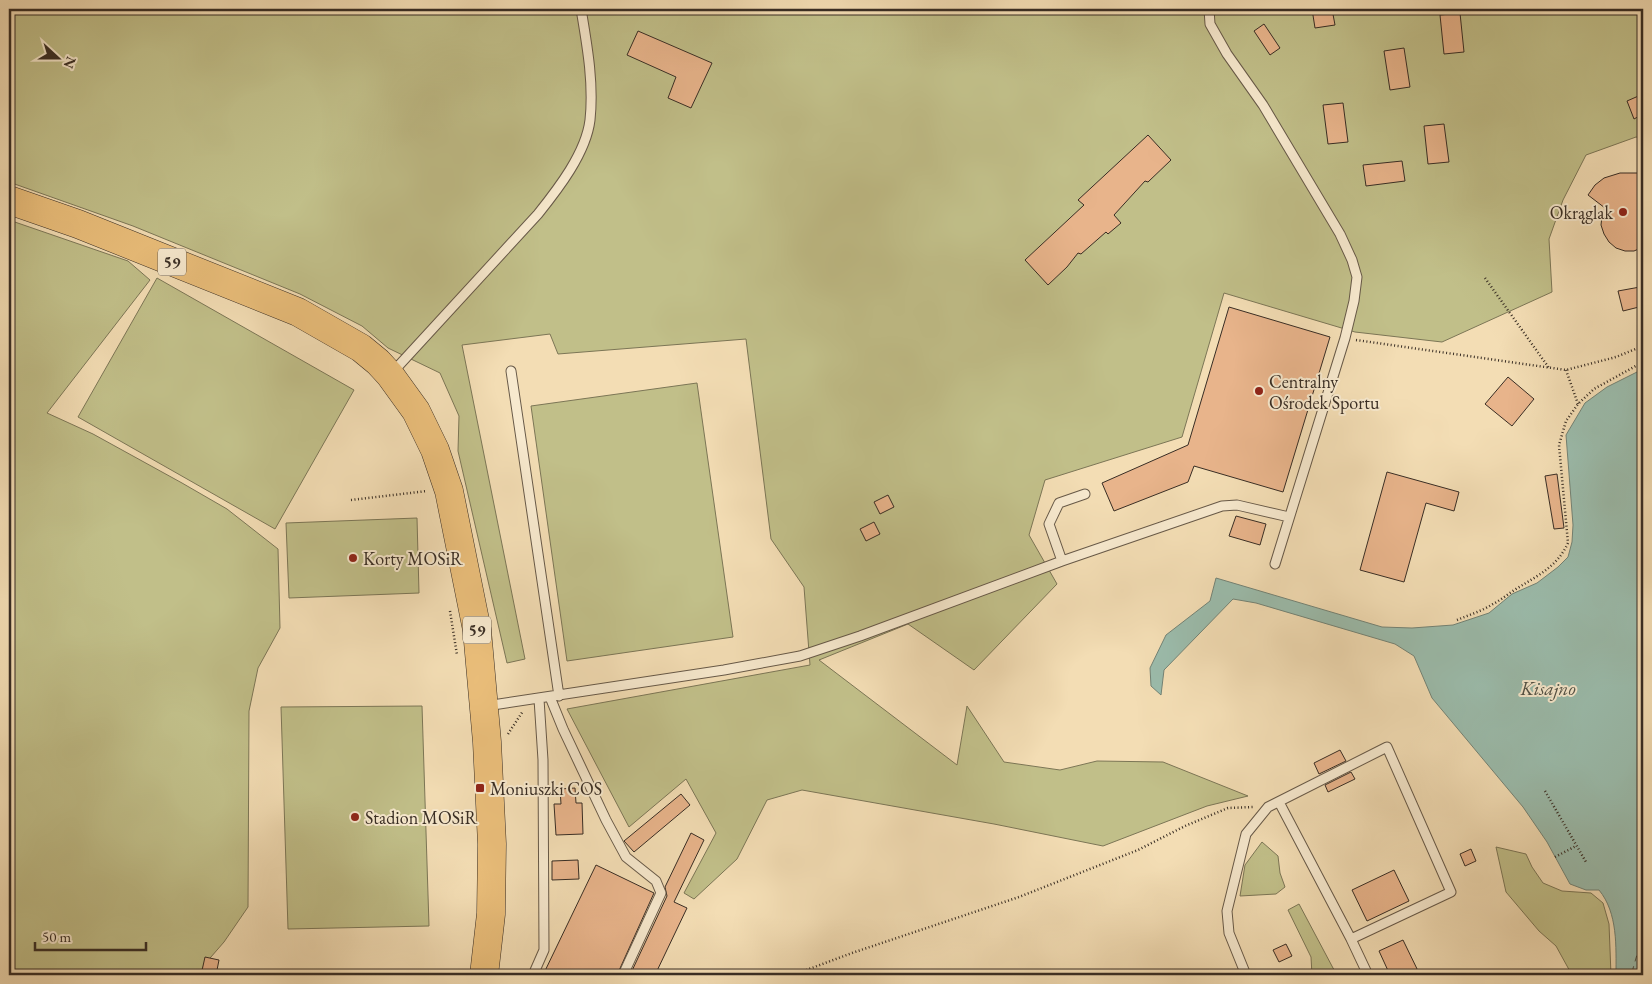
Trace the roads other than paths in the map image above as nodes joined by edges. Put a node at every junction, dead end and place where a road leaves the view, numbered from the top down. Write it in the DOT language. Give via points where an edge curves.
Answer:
graph roads {
  1 [pos="581,9"];
  2 [pos="1209,9"];
  3 [pos="9,200"];
  4 [pos="511,371"];
  5 [pos="390,375"];
  6 [pos="1085,494"];
  7 [pos="1289,517"];
  8 [pos="1062,561"];
  9 [pos="1275,564"];
  10 [pos="555,696"];
  11 [pos="540,703"];
  12 [pos="484,706"];
  13 [pos="1279,802"];
  14 [pos="1351,939"];
  15 [pos="484,975"];
  16 [pos="533,975"];
  17 [pos="623,975"];
  18 [pos="1246,975"];
  19 [pos="1368,975"];
  1 -- 5 [label="lane" via="590,70 590,122 574,162 560,187 538,214"];
  2 -- 7 [label="lane" via="1210,24 1340,234 1357,277 1345,338"];
  3 -- 5 [label="main road, 59" via="78,224 298,312 361,348"];
  4 -- 10 [label="lane"];
  5 -- 12 [label="main road, 59" via="416,411 435,450 432,491 477,630"];
  6 -- 8 [label="lane" via="1059,503 1049,524"];
  7 -- 8 [label="lane" via="1222,506"];
  7 -- 9 [label="lane"];
  8 -- 10 [label="lane" via="800,656"];
  10 -- 11 [label="lane"];
  10 -- 17 [label="lane" via="562,729 606,820 626,856 656,881 661,894"];
  11 -- 12 [label="lane"];
  11 -- 16 [label="lane" via="544,950"];
  12 -- 15 [label="main road, 59" via="492,844 491,914"];
  13 -- 14 [label="lane"];
  13 -- 14 [label="lane" via="1387,747 1451,892"];
  13 -- 18 [label="lane" via="1268,807 1246,834 1227,911 1229,933"];
  14 -- 19 [label="lane"];
}
